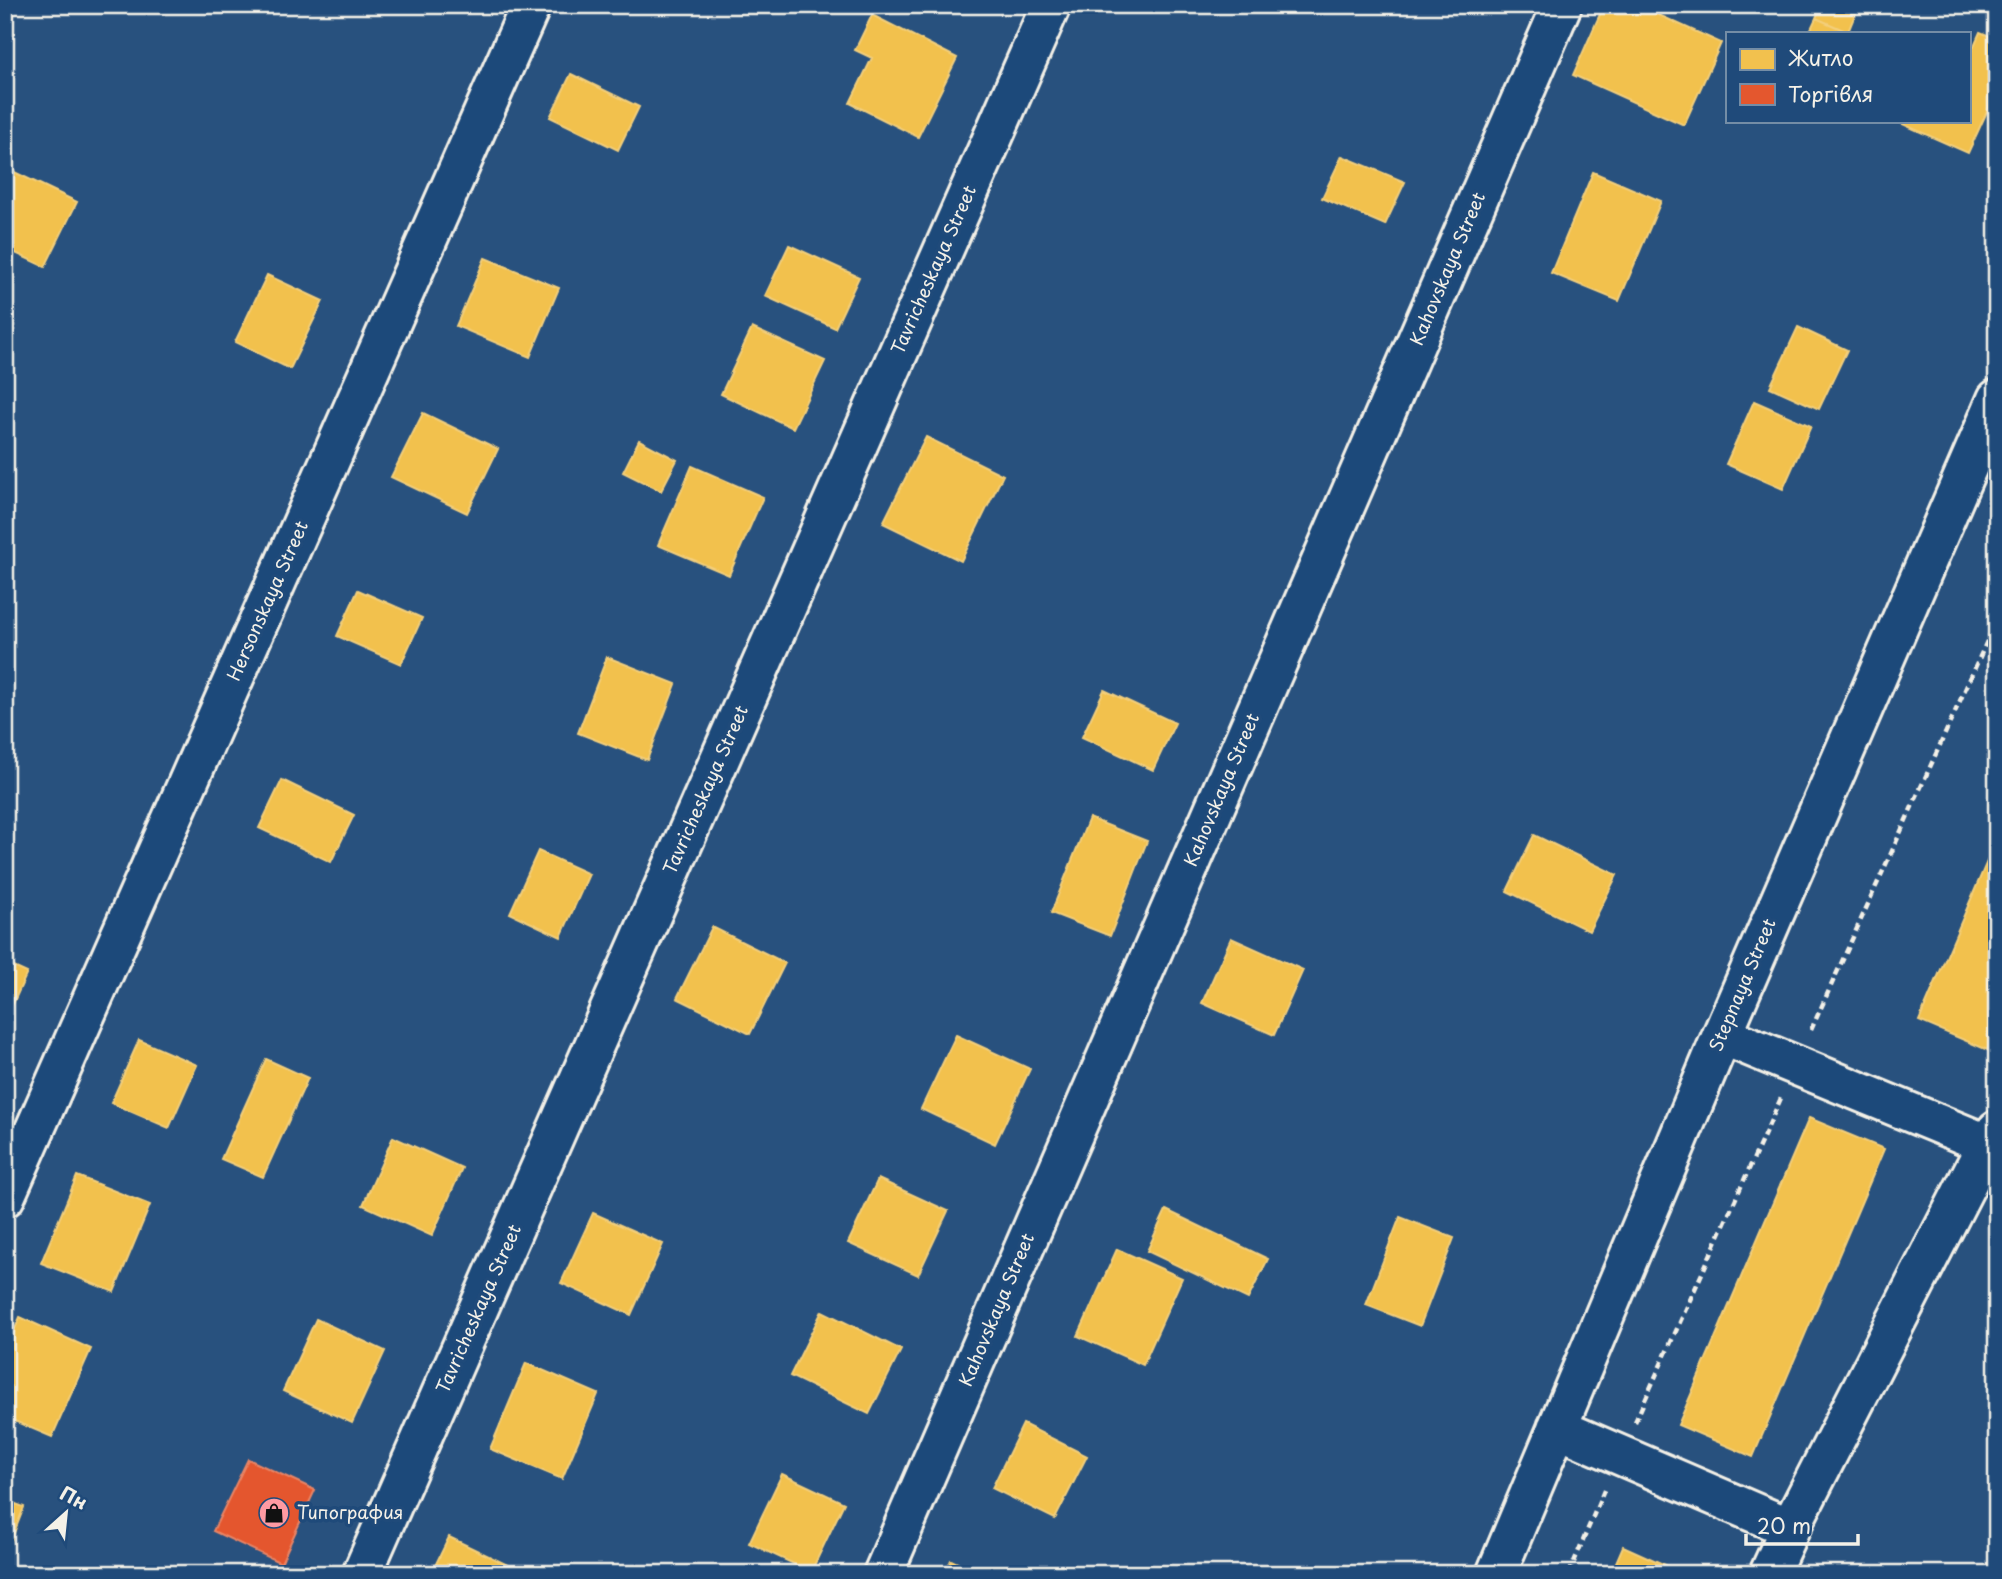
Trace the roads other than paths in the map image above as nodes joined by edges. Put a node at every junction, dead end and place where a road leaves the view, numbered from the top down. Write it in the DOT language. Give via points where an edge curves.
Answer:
graph roads {
  1 [pos="531,5"];
  2 [pos="1051,5"];
  3 [pos="1562,5"];
  4 [pos="1997,399"];
  5 [pos="1722,1035"];
  6 [pos="1992,1137"];
  7 [pos="5,1196"];
  8 [pos="1558,1428"];
  9 [pos="1790,1528"];
  10 [pos="362,1574"];
  11 [pos="883,1574"];
  12 [pos="1496,1574"];
  13 [pos="1769,1574"];
  1 -- 7 [label="street, Hersonskaya Street"];
  2 -- 10 [label="street, Tavricheskaya Street"];
  3 -- 11 [label="street, Kahovskaya Street"];
  4 -- 5 [label="street, Stepnaya Street"];
  5 -- 6 [label="street"];
  5 -- 8 [label="street, Stepnaya Street"];
  6 -- 9 [label="street"];
  8 -- 9 [label="street"];
  8 -- 12 [label="street, Stepnaya Street"];
  9 -- 13 [label="street"];
}
